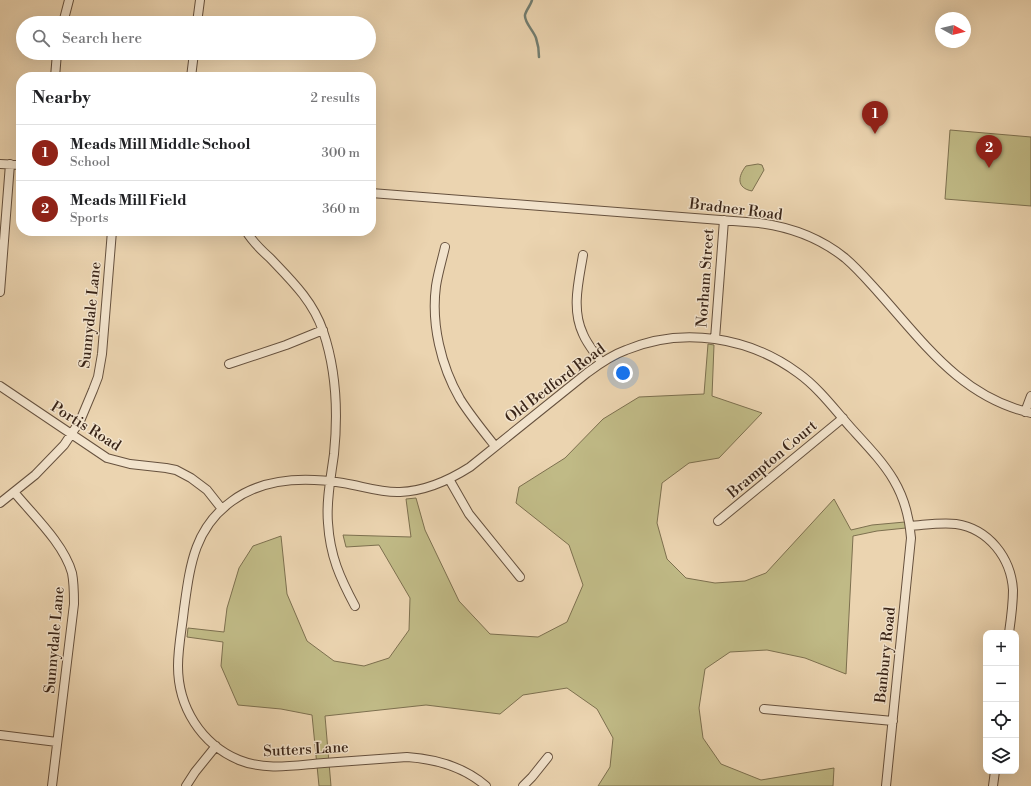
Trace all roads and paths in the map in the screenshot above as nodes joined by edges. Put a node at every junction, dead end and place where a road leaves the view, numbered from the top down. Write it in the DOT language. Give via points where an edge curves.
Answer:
graph roads {
  1 [pos="69,0"];
  2 [pos="200,0"];
  3 [pos="65,16"];
  4 [pos="198,16"];
  5 [pos="56,60"];
  6 [pos="193,60"];
  7 [pos="55,72"];
  8 [pos="192,72"];
  9 [pos="0,164"];
  10 [pos="10,164"];
  11 [pos="16,165"];
  12 [pos="376,193"];
  13 [pos="724,220"];
  14 [pos="112,236"];
  15 [pos="250,236"];
  16 [pos="445,247"];
  17 [pos="583,255"];
  18 [pos="0,292"];
  19 [pos="323,330"];
  20 [pos="715,339"];
  21 [pos="601,362"];
  22 [pos="229,364"];
  23 [pos="0,386"];
  24 [pos="1031,396"];
  25 [pos="1028,412"];
  26 [pos="842,418"];
  27 [pos="71,434"];
  28 [pos="495,446"];
  29 [pos="449,479"];
  30 [pos="330,482"];
  31 [pos="14,492"];
  32 [pos="0,503"];
  33 [pos="222,509"];
  34 [pos="718,521"];
  35 [pos="910,526"];
  36 [pos="520,577"];
  37 [pos="355,606"];
  38 [pos="1009,630"];
  39 [pos="764,709"];
  40 [pos="893,721"];
  41 [pos="0,735"];
  42 [pos="57,742"];
  43 [pos="216,746"];
  44 [pos="548,758"];
  45 [pos="995,774"];
  46 [pos="52,786"];
  47 [pos="186,786"];
  48 [pos="486,786"];
  49 [pos="523,786"];
  50 [pos="886,786"];
  51 [pos="993,786"];
  1 -- 3 [label="street"];
  2 -- 4 [label="street"];
  5 -- 7 [label="street"];
  6 -- 8 [label="street"];
  9 -- 10 [label="street"];
  10 -- 11 [label="street"];
  10 -- 18 [label="street"];
  12 -- 13 [label="street, Bradner Road"];
  13 -- 20 [label="street, Norham Street"];
  13 -- 25 [label="street, Bradner Road" via="782,227 807,235 831,249 858,270 955,375 988,397"];
  14 -- 27 [label="street, Sunnydale Lane" via="101,364 80,421"];
  15 -- 19 [label="street" via="302,293"];
  16 -- 28 [label="street" via="435,296 440,347 458,395"];
  17 -- 21 [label="street" via="577,291 578,319 586,342"];
  19 -- 22 [label="street"];
  19 -- 30 [label="street" via="332,364 335,406 335,440"];
  20 -- 21 [label="street, Old Bedford Road" via="684,337 655,340 625,350"];
  20 -- 26 [label="street, Old Bedford Road" via="750,347 786,364 811,384"];
  21 -- 28 [label="street, Old Bedford Road"];
  23 -- 27 [label="street, Portis Road"];
  24 -- 25 [label="street"];
  26 -- 34 [label="street, Brampton Court"];
  26 -- 35 [label="street, Old Bedford Road" via="893,476 905,502"];
  27 -- 31 [label="street, Sunnydale Lane" via="50,461"];
  27 -- 33 [label="street, Portis Road" via="114,461 166,468 186,475 207,490"];
  28 -- 29 [label="street, Old Bedford Road" via="470,467"];
  29 -- 30 [label="street, Old Bedford Road" via="435,486 399,492"];
  29 -- 36 [label="street" via="469,514"];
  30 -- 33 [label="street, Old Bedford Road" via="296,480 267,485 242,494"];
  30 -- 37 [label="street" via="328,523 331,549 341,581"];
  31 -- 32 [label="street, Sunnydale Lane"];
  31 -- 42 [label="street, Sunnydale Lane" via="61,549 69,564 73,581 74,604"];
  33 -- 43 [label="street, Sutters Lane" via="204,531 193,557 188,576 178,665 180,690 188,712 200,731"];
  35 -- 38 [label="street" via="962,526 977,531 997,548 1006,562 1012,581"];
  35 -- 40 [label="street, Banbury Road" via="910,551"];
  39 -- 40 [label="street"];
  40 -- 50 [label="street, Banbury Road"];
  41 -- 42 [label="street"];
  42 -- 46 [label="street, Sunnydale Lane"];
  43 -- 47 [label="street"];
  43 -- 48 [label="street, Sutters Lane" via="240,760 267,767 421,758 450,765"];
  44 -- 49 [label="street"];
  45 -- 51 [label="street"];
}
